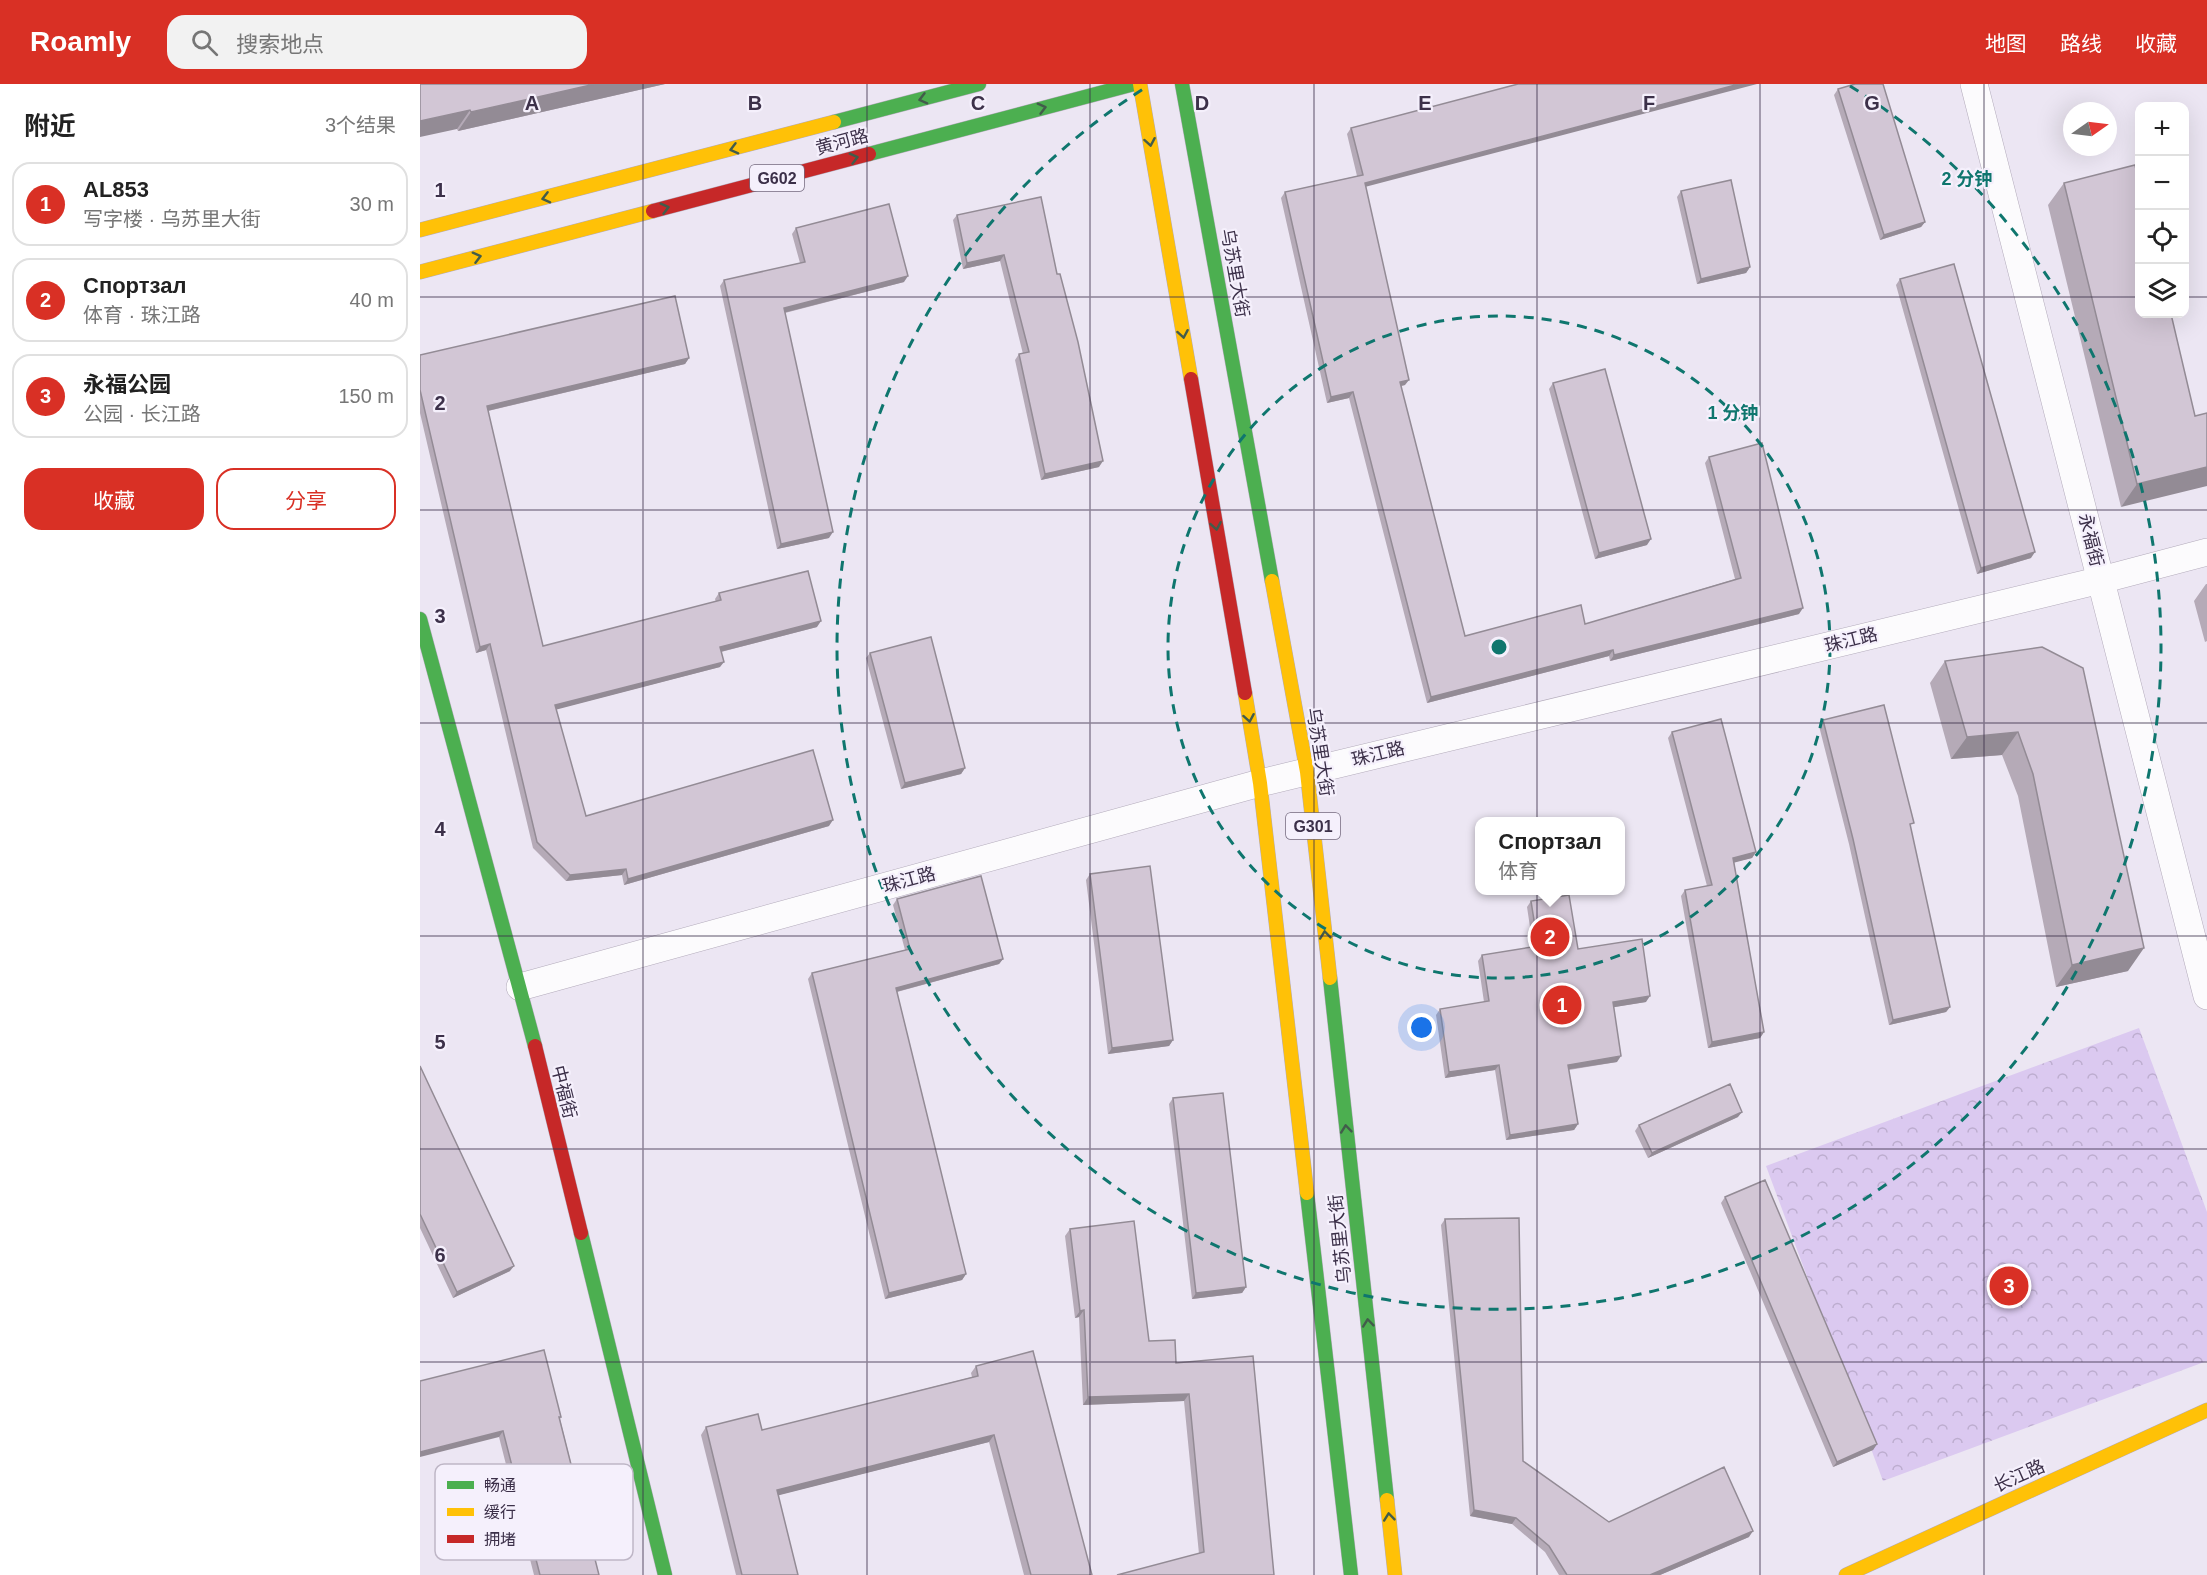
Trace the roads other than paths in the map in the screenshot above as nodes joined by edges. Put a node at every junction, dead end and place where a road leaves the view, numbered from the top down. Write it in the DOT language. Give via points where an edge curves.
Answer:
graph roads {
  1 [pos="980,84"];
  2 [pos="1134,84"];
  3 [pos="1140,84"];
  4 [pos="1182,84"];
  5 [pos="1974,84"];
  6 [pos="420,230"];
  7 [pos="420,272"];
  8 [pos="2207,552"];
  9 [pos="2101,580"];
  10 [pos="420,619"];
  11 [pos="1307,771"];
  12 [pos="1260,783"];
  13 [pos="520,987"];
  14 [pos="2207,996"];
  15 [pos="2207,1410"];
  16 [pos="1894,1552"];
  17 [pos="1902,1568"];
  18 [pos="665,1575"];
  19 [pos="1351,1575"];
  20 [pos="1395,1575"];
  21 [pos="1845,1575"];
  1 -- 6 [label="main road, 黄河路 / G602, one-way"];
  7 -- 2 [label="main road, 黄河路 / G602, one-way"];
  3 -- 12 [label="main road, 乌苏里大街 / G301, one-way"];
  4 -- 11 [label="main road, 乌苏里大街 / G301"];
  5 -- 9 [label="street, 永福街"];
  8 -- 9 [label="street, 珠江路"];
  9 -- 11 [label="street, 珠江路"];
  9 -- 14 [label="street, 永福街"];
  10 -- 13 [label="main road, 中福街"];
  11 -- 12 [label="street, 珠江路"];
  20 -- 11 [label="main road, 乌苏里大街 / G301, one-way"];
  12 -- 13 [label="street, 珠江路"];
  12 -- 19 [label="main road, 乌苏里大街 / G301"];
  13 -- 18 [label="main road, 中福街"];
  15 -- 16 [label="main road, 长江路"];
  16 -- 17 [label="main road"];
  16 -- 21 [label="main road, 长江路"];
}
